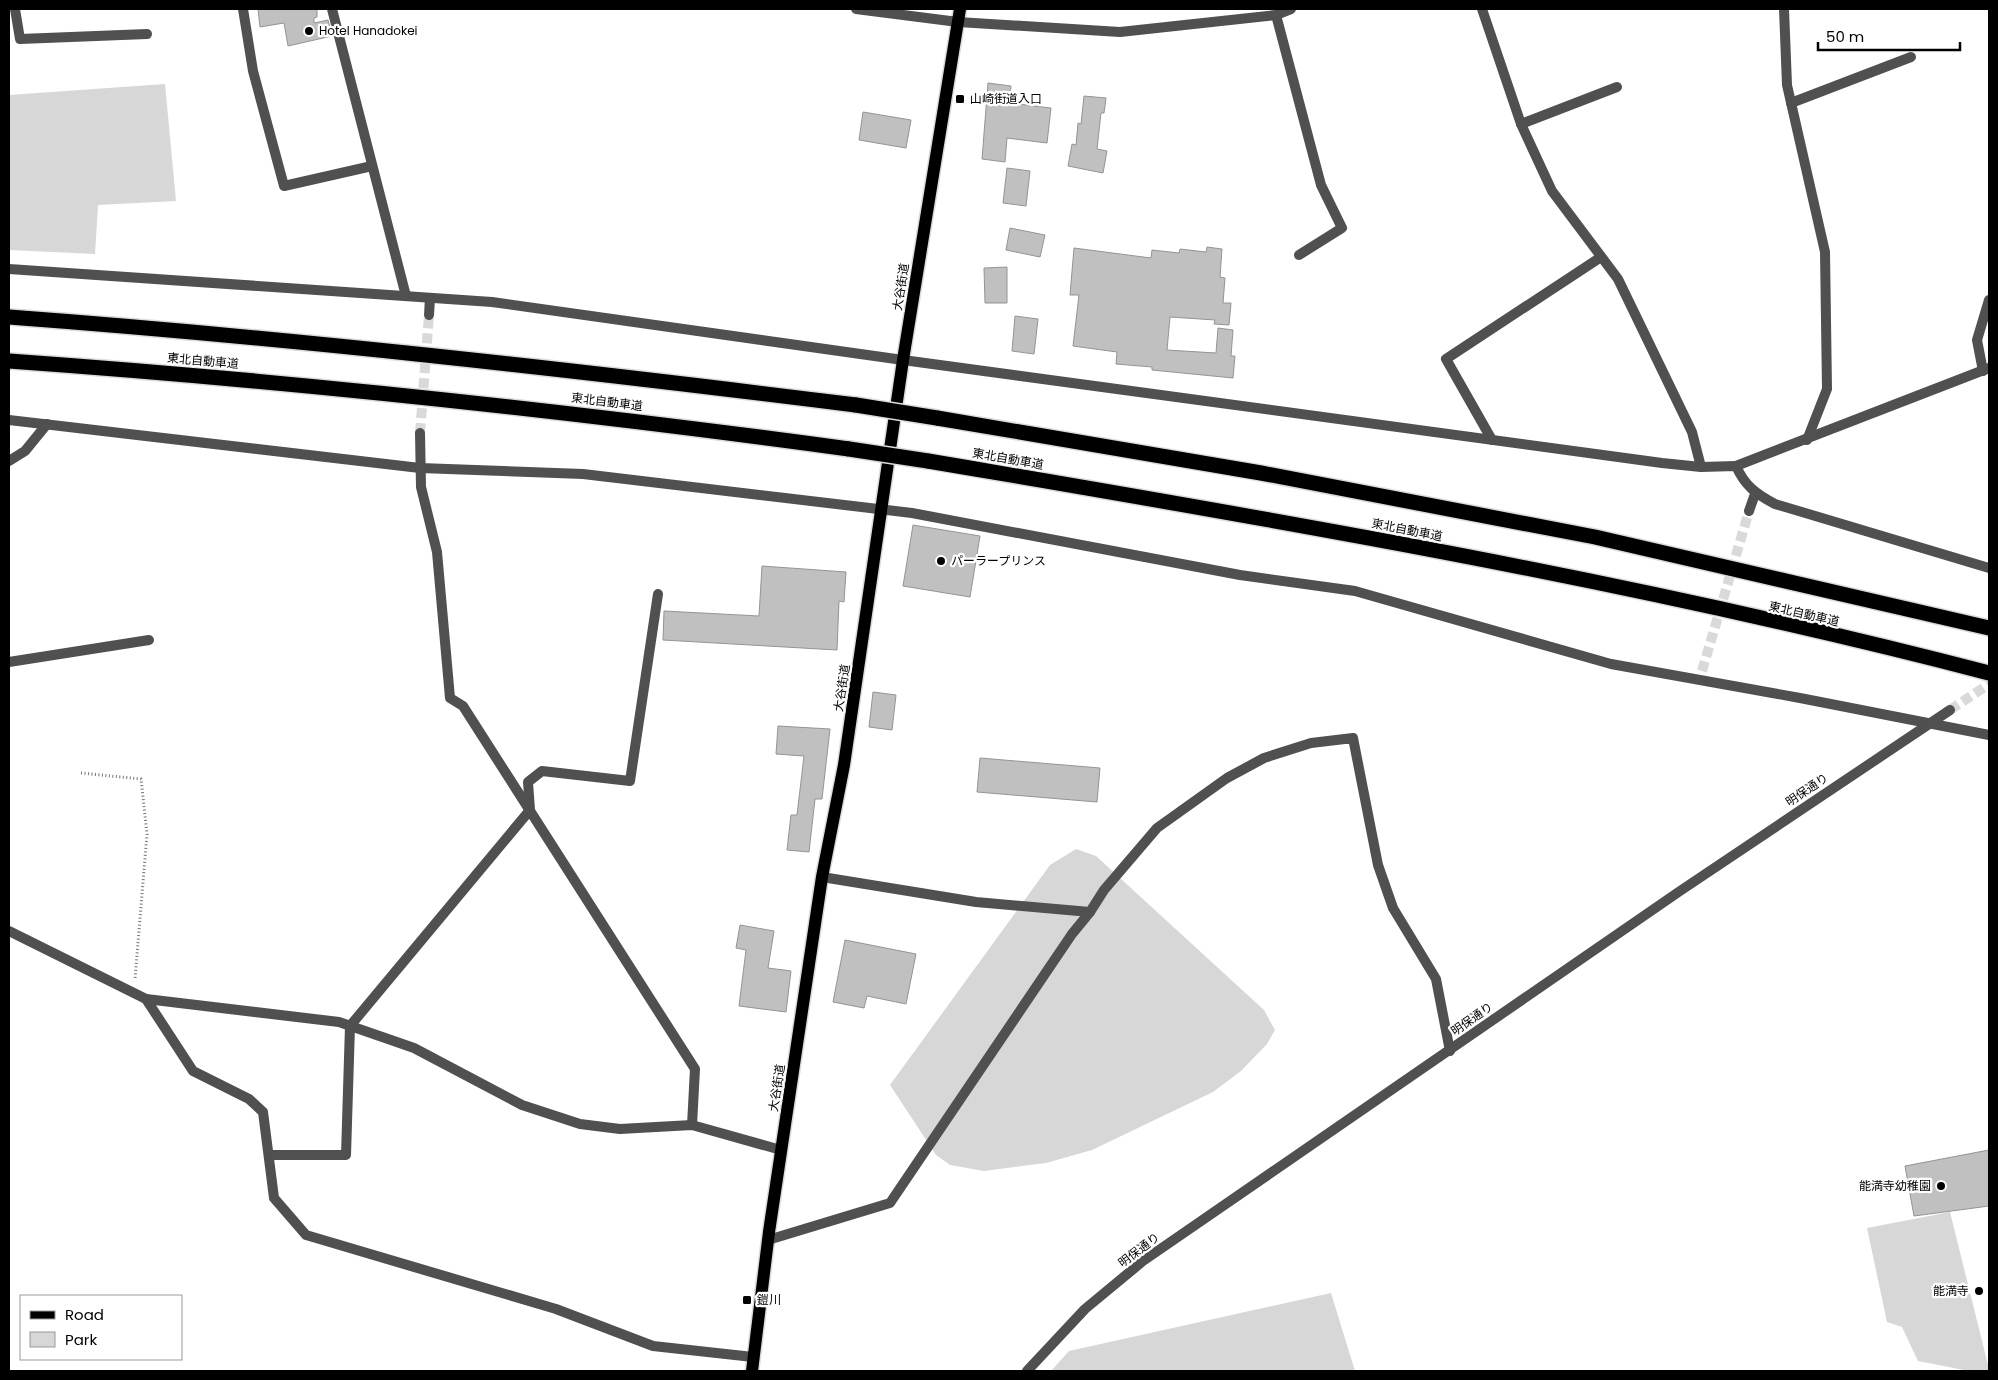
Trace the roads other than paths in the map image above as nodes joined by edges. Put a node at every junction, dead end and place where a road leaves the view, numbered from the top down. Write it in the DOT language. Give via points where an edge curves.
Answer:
graph roads {
  1 [pos="15,9"];
  2 [pos="242,9"];
  3 [pos="332,9"];
  4 [pos="856,9"];
  5 [pos="960,9"];
  6 [pos="1291,9"];
  7 [pos="1482,9"];
  8 [pos="1784,9"];
  9 [pos="1276,15"];
  10 [pos="958,22"];
  11 [pos="147,34"];
  12 [pos="1911,57"];
  13 [pos="1617,86"];
  14 [pos="1791,103"];
  15 [pos="1521,124"];
  16 [pos="372,166"];
  17 [pos="1299,255"];
  18 [pos="1601,257"];
  19 [pos="9,269"];
  20 [pos="406,296"];
  21 [pos="430,298"];
  22 [pos="1989,300"];
  23 [pos="429,315"];
  24 [pos="9,318"];
  25 [pos="903,360"];
  26 [pos="9,361"];
  27 [pos="1986,370"];
  28 [pos="9,420"];
  29 [pos="47,424"];
  30 [pos="420,433"];
  31 [pos="1492,440"];
  32 [pos="1807,440"];
  33 [pos="9,462"];
  34 [pos="1701,466"];
  35 [pos="1736,466"];
  36 [pos="420,468"];
  37 [pos="1755,494"];
  38 [pos="882,510"];
  39 [pos="1749,510"];
  40 [pos="1989,568"];
  41 [pos="658,594"];
  42 [pos="1989,628"];
  43 [pos="149,640"];
  44 [pos="9,662"];
  45 [pos="1989,673"];
  46 [pos="1950,710"];
  47 [pos="1927,724"];
  48 [pos="1989,736"];
  49 [pos="530,810"];
  50 [pos="822,877"];
  51 [pos="1090,912"];
  52 [pos="9,931"];
  53 [pos="146,998"];
  54 [pos="350,1026"];
  55 [pos="1450,1050"];
  56 [pos="692,1125"];
  57 [pos="781,1150"];
  58 [pos="269,1155"];
  59 [pos="768,1240"];
  60 [pos="753,1357"];
  61 [pos="752,1371"];
  62 [pos="1027,1371"];
  1 -- 11 [label="street" via="20,38"];
  2 -- 16 [label="street" via="253,71 284,186"];
  3 -- 16 [label="street"];
  4 -- 10 [label="street"];
  5 -- 10 [label="main road, 大谷街道"];
  6 -- 9 [label="street"];
  7 -- 15 [label="street"];
  8 -- 14 [label="street" via="1787,84"];
  9 -- 10 [label="street" via="1120,32"];
  9 -- 17 [label="street" via="1321,185 1342,228"];
  10 -- 25 [label="main road, 大谷街道"];
  12 -- 14 [label="street"];
  13 -- 15 [label="street"];
  14 -- 32 [label="street" via="1825,252 1827,390"];
  15 -- 18 [label="street" via="1552,191"];
  16 -- 20 [label="street"];
  18 -- 31 [label="street" via="1446,359"];
  18 -- 34 [label="street" via="1618,279 1688,424"];
  19 -- 20 [label="street"];
  20 -- 21 [label="street"];
  21 -- 23 [label="street"];
  21 -- 25 [label="street" via="492,302"];
  22 -- 27 [label="street" via="1977,340"];
  24 -- 42 [label="highway, bridge" via="325,343 856,405 1261,473 1595,537"];
  25 -- 31 [label="street"];
  25 -- 38 [label="main road, 大谷街道"];
  26 -- 45 [label="highway, 東北自動車道, bridge" via="500,405 928,461 1260,517 1592,581"];
  27 -- 32 [label="street"];
  28 -- 29 [label="street"];
  29 -- 33 [label="street" via="25,451"];
  29 -- 36 [label="street"];
  30 -- 36 [label="street"];
  31 -- 34 [label="street"];
  32 -- 35 [label="street"];
  34 -- 35 [label="street"];
  35 -- 37 [label="street" via="1743,482"];
  36 -- 38 [label="street" via="582,474"];
  36 -- 49 [label="street" via="421,487 437,552 450,698 463,706"];
  37 -- 39 [label="street"];
  37 -- 40 [label="street" via="1775,504"];
  38 -- 47 [label="street" via="1240,575 1355,591 1611,664 1701,676"];
  38 -- 50 [label="main road, 大谷街道" via="844,766"];
  41 -- 49 [label="street" via="630,781 542,770 528,782"];
  43 -- 44 [label="street"];
  46 -- 47 [label="street, 明保通り"];
  47 -- 48 [label="street"];
  47 -- 55 [label="street, 明保通り"];
  49 -- 54 [label="street"];
  49 -- 56 [label="street" via="695,1069"];
  50 -- 51 [label="street" via="976,902"];
  50 -- 57 [label="main road, 大谷街道"];
  51 -- 55 [label="street" via="1104,890 1157,828 1227,778 1264,758 1301,746 1353,738 1378,865 1393,908 1436,979"];
  51 -- 59 [label="street" via="890,1202"];
  52 -- 53 [label="street"];
  53 -- 54 [label="street"];
  53 -- 58 [label="street" via="193,1070 249,1100 263,1112"];
  54 -- 56 [label="street" via="414,1048 522,1105 580,1124 620,1129"];
  54 -- 58 [label="street" via="346,1155"];
  55 -- 62 [label="street, 明保通り" via="1143,1260 1085,1309"];
  56 -- 57 [label="street"];
  57 -- 59 [label="main road, 大谷街道"];
  58 -- 60 [label="street" via="274,1198 306,1236 556,1309 653,1346"];
  59 -- 60 [label="main road, 大谷街道"];
  60 -- 61 [label="main road, 大谷街道"];
}
